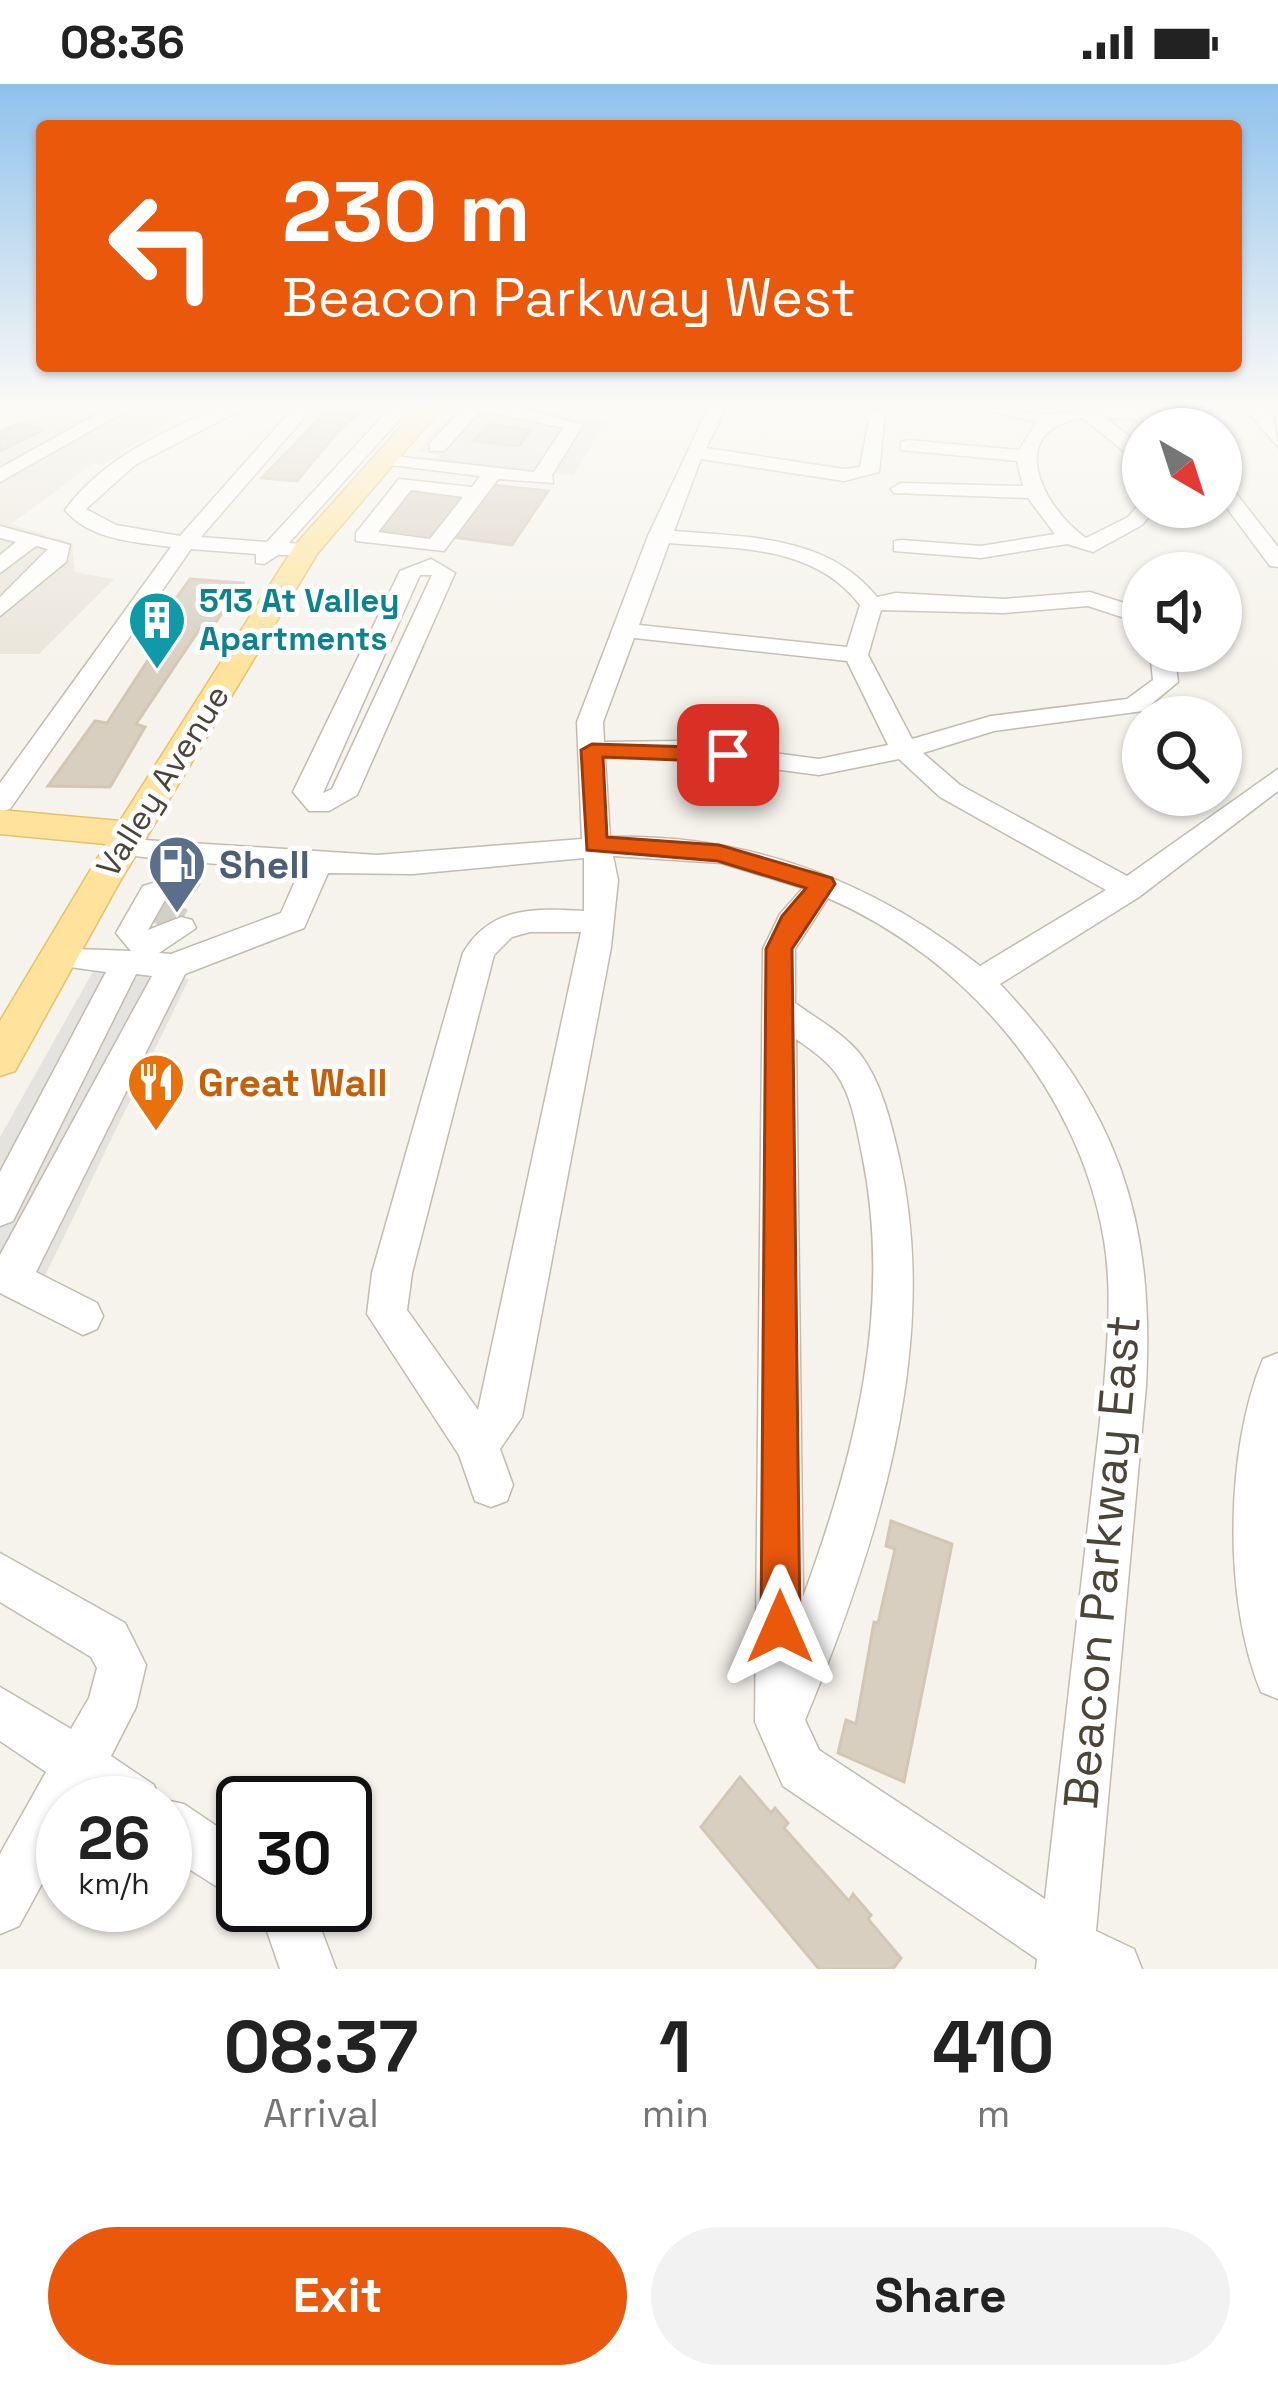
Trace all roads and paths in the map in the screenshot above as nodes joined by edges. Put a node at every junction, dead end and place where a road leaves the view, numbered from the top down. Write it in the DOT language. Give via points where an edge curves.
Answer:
graph roads {
  1 [pos="87,492"];
  2 [pos="229,492"];
  3 [pos="325,492"];
  4 [pos="355,492"];
  5 [pos="400,492"];
  6 [pos="467,492"];
  7 [pos="677,492"];
  8 [pos="1039,492"];
  9 [pos="475,493"];
  10 [pos="1242,514"];
  11 [pos="1122,528"];
  12 [pos="0,532"];
  13 [pos="659,536"];
  14 [pos="1068,538"];
  15 [pos="30,541"];
  16 [pos="902,546"];
  17 [pos="184,549"];
  18 [pos="273,549"];
  19 [pos="306,550"];
  20 [pos="1278,561"];
  21 [pos="0,566"];
  22 [pos="871,605"];
  23 [pos="0,609"];
  24 [pos="1122,610"];
  25 [pos="625,630"];
  26 [pos="856,655"];
  27 [pos="1165,672"];
  28 [pos="592,750"];
  29 [pos="904,750"];
  30 [pos="1278,778"];
  31 [pos="0,803"];
  32 [pos="319,805"];
  33 [pos="0,822"];
  34 [pos="596,844"];
  35 [pos="123,846"];
  36 [pos="0,849"];
  37 [pos="202,851"];
  38 [pos="307,860"];
  39 [pos="823,884"];
  40 [pos="1129,890"];
  41 [pos="597,922"];
  42 [pos="163,931"];
  43 [pos="58,956"];
  44 [pos="980,980"];
  45 [pos="779,1008"];
  46 [pos="0,1059"];
  47 [pos="0,1209"];
  48 [pos="6,1276"];
  49 [pos="83,1316"];
  50 [pos="1278,1373"];
  51 [pos="476,1443"];
  52 [pos="491,1485"];
  53 [pos="0,1576"];
  54 [pos="1278,1675"];
  55 [pos="0,1712"];
  56 [pos="780,1722"];
  57 [pos="79,1764"];
  58 [pos="97,1776"];
  59 [pos="0,1907"];
  60 [pos="295,1932"];
  61 [pos="1082,1961"];
  62 [pos="308,1969"];
  1 -- 17 [label="street" via="75,510 91,527"];
  2 -- 17 [label="street"];
  3 -- 18 [label="street"];
  4 -- 19 [label="main road, Valley Avenue"];
  5 -- 9 [label="street" via="363,537 436,546"];
  6 -- 9 [label="street"];
  7 -- 13 [label="street"];
  8 -- 14 [label="street"];
  10 -- 20 [label="street"];
  11 -- 14 [label="street" via="1085,547"];
  12 -- 15 [label="street"];
  13 -- 22 [label="street" via="804,554 857,580"];
  13 -- 25 [label="street"];
  14 -- 16 [label="street" via="981,552"];
  15 -- 21 [label="street"];
  15 -- 23 [label="street" via="59,545 58,557"];
  17 -- 18 [label="street" via="260,562"];
  17 -- 31 [label="street"];
  18 -- 19 [label="street"];
  19 -- 35 [label="main road, Valley Avenue"];
  22 -- 24 [label="street" via="1090,599"];
  22 -- 26 [label="street"];
  25 -- 26 [label="street"];
  25 -- 28 [label="street" via="590,722"];
  26 -- 29 [label="street"];
  27 -- 29 [label="street" via="1166,682 1134,706 991,724"];
  28 -- 29 [label="street" via="682,749 819,767"];
  28 -- 34 [label="street"];
  29 -- 40 [label="street" via="970,804"];
  30 -- 40 [label="street"];
  32 -- 32 [label="street" via="307,792 412,571 431,566 443,573 343,795"];
  32 -- 38 [label="street"];
  33 -- 35 [label="main road"];
  34 -- 38 [label="street, Beacon Parkway East" via="410,865"];
  34 -- 39 [label="street, Beacon Parkway East" via="719,853"];
  34 -- 41 [label="street" via="604,880"];
  35 -- 36 [label="main road"];
  35 -- 37 [label="street, Beacon Parkway East"];
  35 -- 43 [label="main road, Valley Avenue"];
  37 -- 38 [label="street, Beacon Parkway East"];
  37 -- 42 [label="street"];
  38 -- 42 [label="street" via="292,920"];
  39 -- 44 [label="street, Beacon Parkway East" via="909,927"];
  39 -- 45 [label="street" via="779,949"];
  40 -- 44 [label="street"];
  41 -- 51 [label="street" via="501,1417"];
  41 -- 51 [label="street" via="509,922 490,931 392,1274 387,1315"];
  42 -- 43 [label="street"];
  42 -- 47 [label="street"];
  42 -- 48 [label="street"];
  43 -- 46 [label="main road, Valley Avenue"];
  44 -- 61 [label="street, Beacon Parkway East" via="1068,1085 1124,1240 1126,1375"];
  45 -- 56 [label="street"];
  45 -- 56 [label="street" via="846,1061 867,1106 891,1183 895,1322 851,1539"];
  48 -- 49 [label="street"];
  50 -- 54 [label="street" via="1257,1508 1257,1588"];
  51 -- 52 [label="street"];
  53 -- 57 [label="street" via="108,1640 122,1665 111,1707"];
  55 -- 57 [label="street"];
  56 -- 61 [label="street" via="801,1768"];
  57 -- 58 [label="street"];
  57 -- 59 [label="street"];
  60 -- 62 [label="street"];
}
